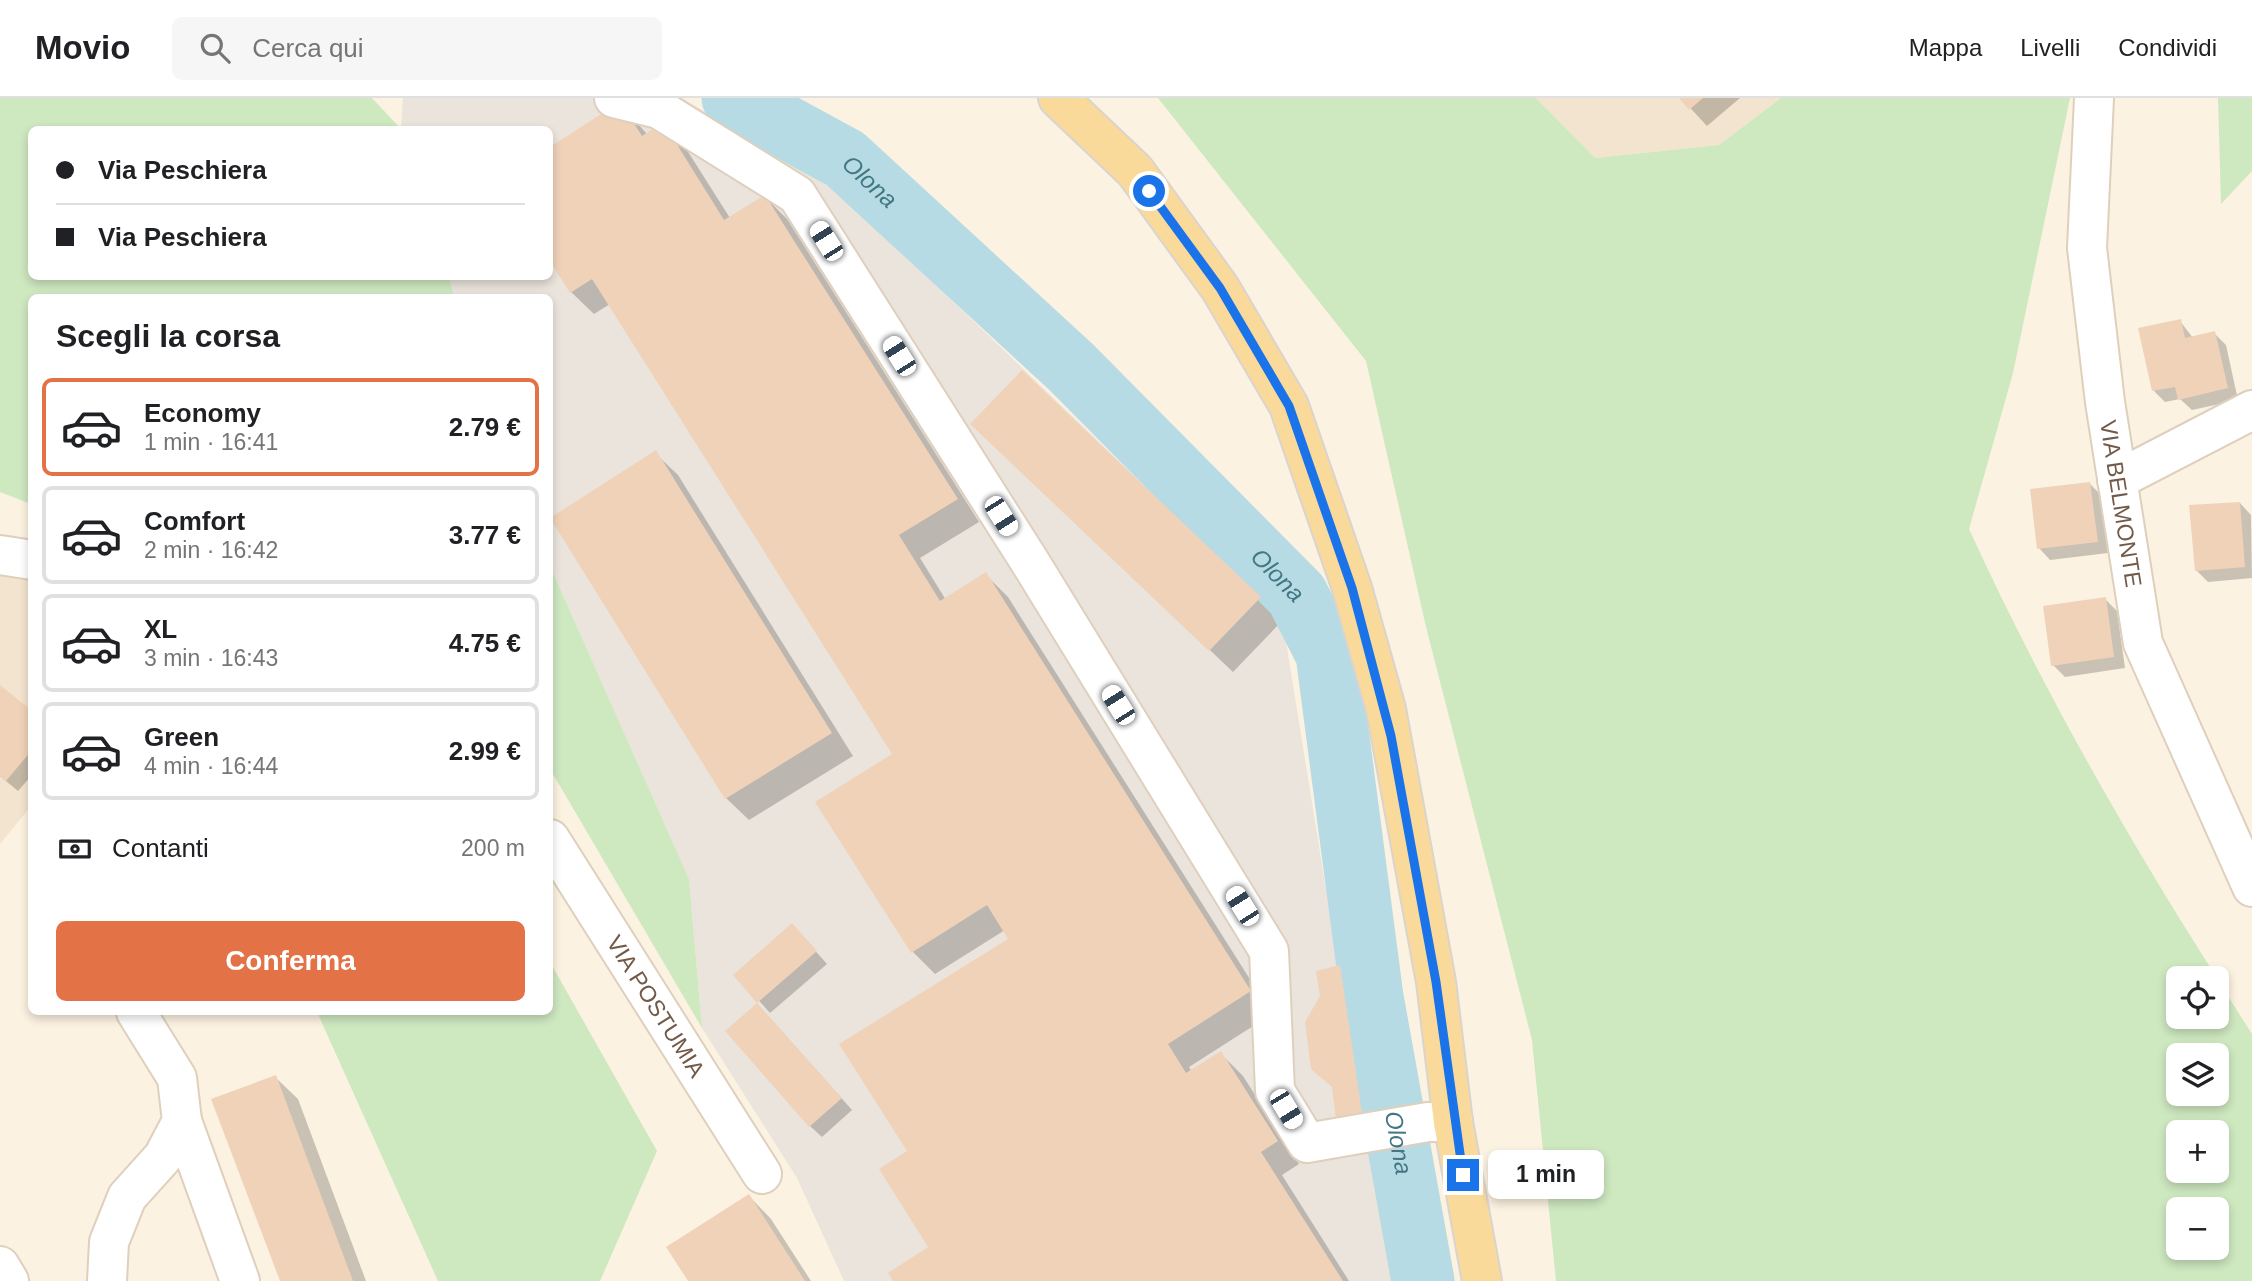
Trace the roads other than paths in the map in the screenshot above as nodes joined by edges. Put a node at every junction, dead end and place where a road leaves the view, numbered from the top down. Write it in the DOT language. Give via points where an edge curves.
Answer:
graph roads {
  1 [pos="614,98"];
  2 [pos="1058,98"];
  3 [pos="2094,98"];
  4 [pos="2252,410"];
  5 [pos="2117,480"];
  6 [pos="0,555"];
  7 [pos="28,559"];
  8 [pos="553,844"];
  9 [pos="2252,887"];
  10 [pos="138,1015"];
  11 [pos="182,1121"];
  12 [pos="1441,1122"];
  13 [pos="762,1174"];
  14 [pos="0,1266"];
  15 [pos="9,1281"];
  16 [pos="107,1281"];
  17 [pos="240,1281"];
  18 [pos="1482,1281"];
  1 -- 12 [label="street" via="659,109 797,195 1269,951 1275,1091 1307,1143"];
  2 -- 12 [label="main road" via="1135,171 1220,288 1289,406 1352,588 1386,709 1436,982"];
  3 -- 5 [label="street, VIA BELMONTE" via="2087,248"];
  4 -- 5 [label="street"];
  5 -- 9 [label="street, VIA BELMONTE" via="2143,643"];
  6 -- 7 [label="street"];
  8 -- 13 [label="street, VIA POSTUMIA"];
  10 -- 11 [label="street" via="177,1078"];
  11 -- 16 [label="street" via="163,1157 127,1197 109,1242"];
  11 -- 17 [label="street"];
  12 -- 18 [label="main road"];
  14 -- 15 [label="street"];
}
